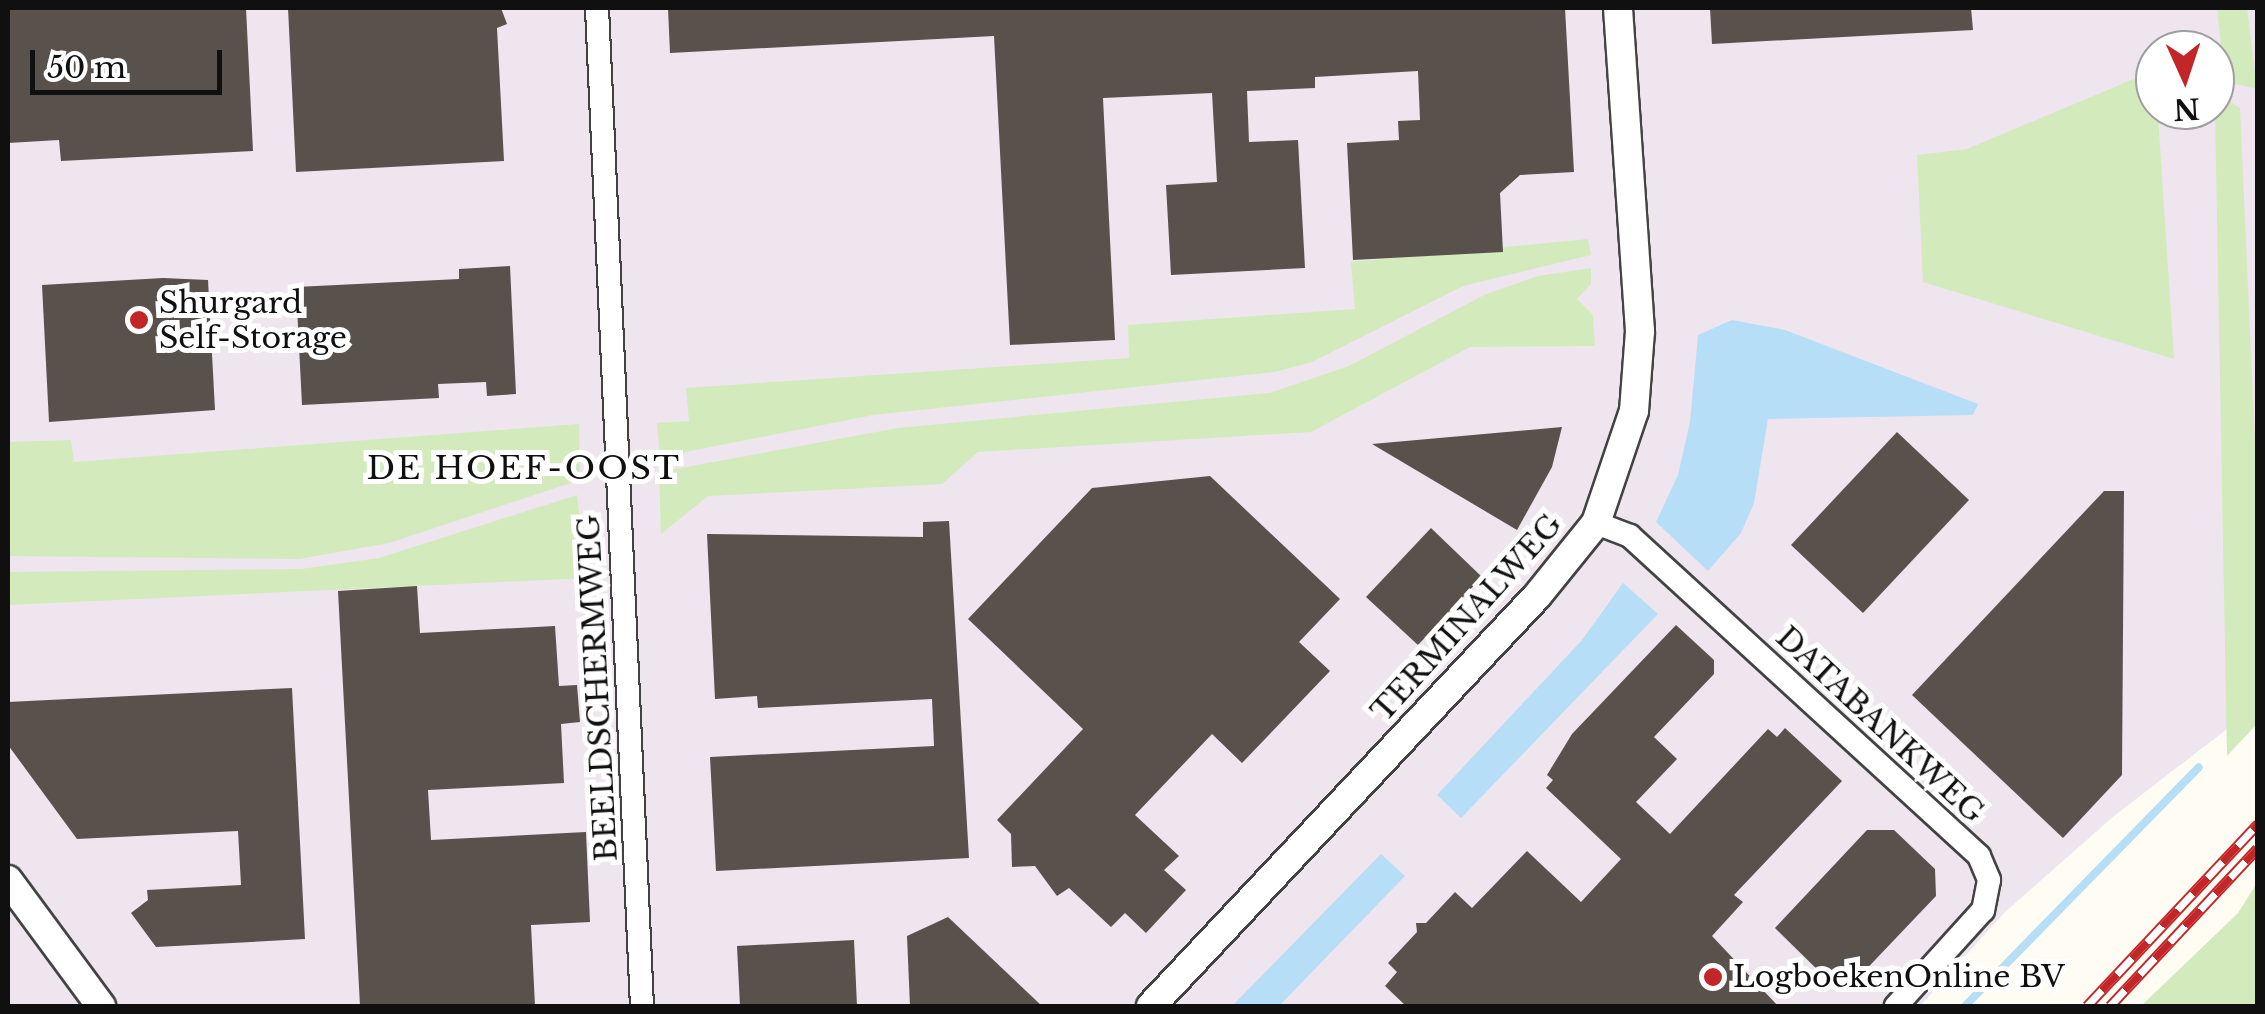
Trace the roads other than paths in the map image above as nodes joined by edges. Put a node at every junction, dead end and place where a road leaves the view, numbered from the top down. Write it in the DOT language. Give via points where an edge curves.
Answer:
graph roads {
  1 [pos="597,8"];
  2 [pos="1618,8"];
  3 [pos="1596,522"];
  4 [pos="8,880"];
  5 [pos="101,1006"];
  6 [pos="642,1006"];
  7 [pos="1152,1006"];
  8 [pos="1896,1006"];
  1 -- 6 [label="street, BEELDSCHERMWEG"];
  2 -- 3 [label="street, TERMINALWEG" via="1640,331 1634,411"];
  3 -- 7 [label="street, TERMINALWEG" via="1536,596"];
  3 -- 8 [label="street, DATABANKWEG" via="1630,536 1979,856 1989,880 1983,910"];
  4 -- 5 [label="street"];
}
